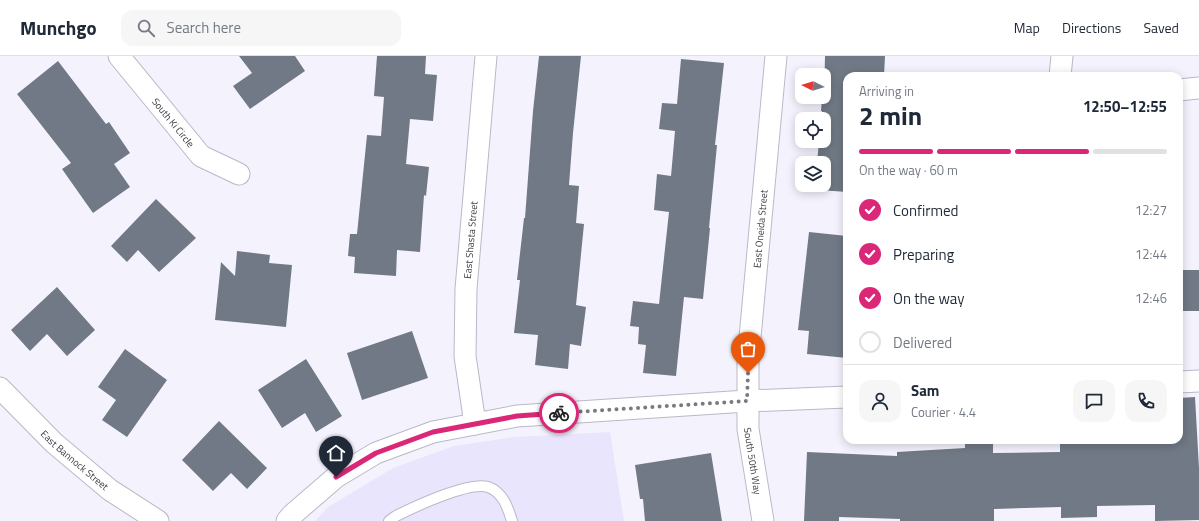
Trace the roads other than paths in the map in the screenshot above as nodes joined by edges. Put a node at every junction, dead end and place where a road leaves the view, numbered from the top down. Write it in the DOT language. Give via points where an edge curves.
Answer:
graph roads {
  1 [pos="119,56"];
  2 [pos="486,56"];
  3 [pos="776,56"];
  4 [pos="1062,56"];
  5 [pos="1060,72"];
  6 [pos="1199,88"];
  7 [pos="1183,90"];
  8 [pos="239,174"];
  9 [pos="1199,381"];
  10 [pos="1183,382"];
  11 [pos="0,388"];
  12 [pos="843,397"];
  13 [pos="747,401"];
  14 [pos="475,424"];
  15 [pos="158,521"];
  16 [pos="287,521"];
  17 [pos="389,521"];
  18 [pos="512,521"];
  19 [pos="763,521"];
  1 -- 8 [label="street, South Ki Circle" via="201,156"];
  2 -- 14 [label="street, East Shasta Street" via="466,289 466,356"];
  3 -- 13 [label="street, East Oneida Street" via="748,359"];
  4 -- 5 [label="street"];
  6 -- 7 [label="street"];
  9 -- 10 [label="street"];
  11 -- 15 [label="street, East Bannock Street" via="54,443 110,490"];
  12 -- 13 [label="street"];
  13 -- 14 [label="street" via="517,416"];
  13 -- 19 [label="street, South 50th Way" via="748,429"];
  14 -- 16 [label="street" via="433,432 376,453 336,477"];
  17 -- 18 [label="lane" via="446,494 477,486 488,487 500,495"];
}
